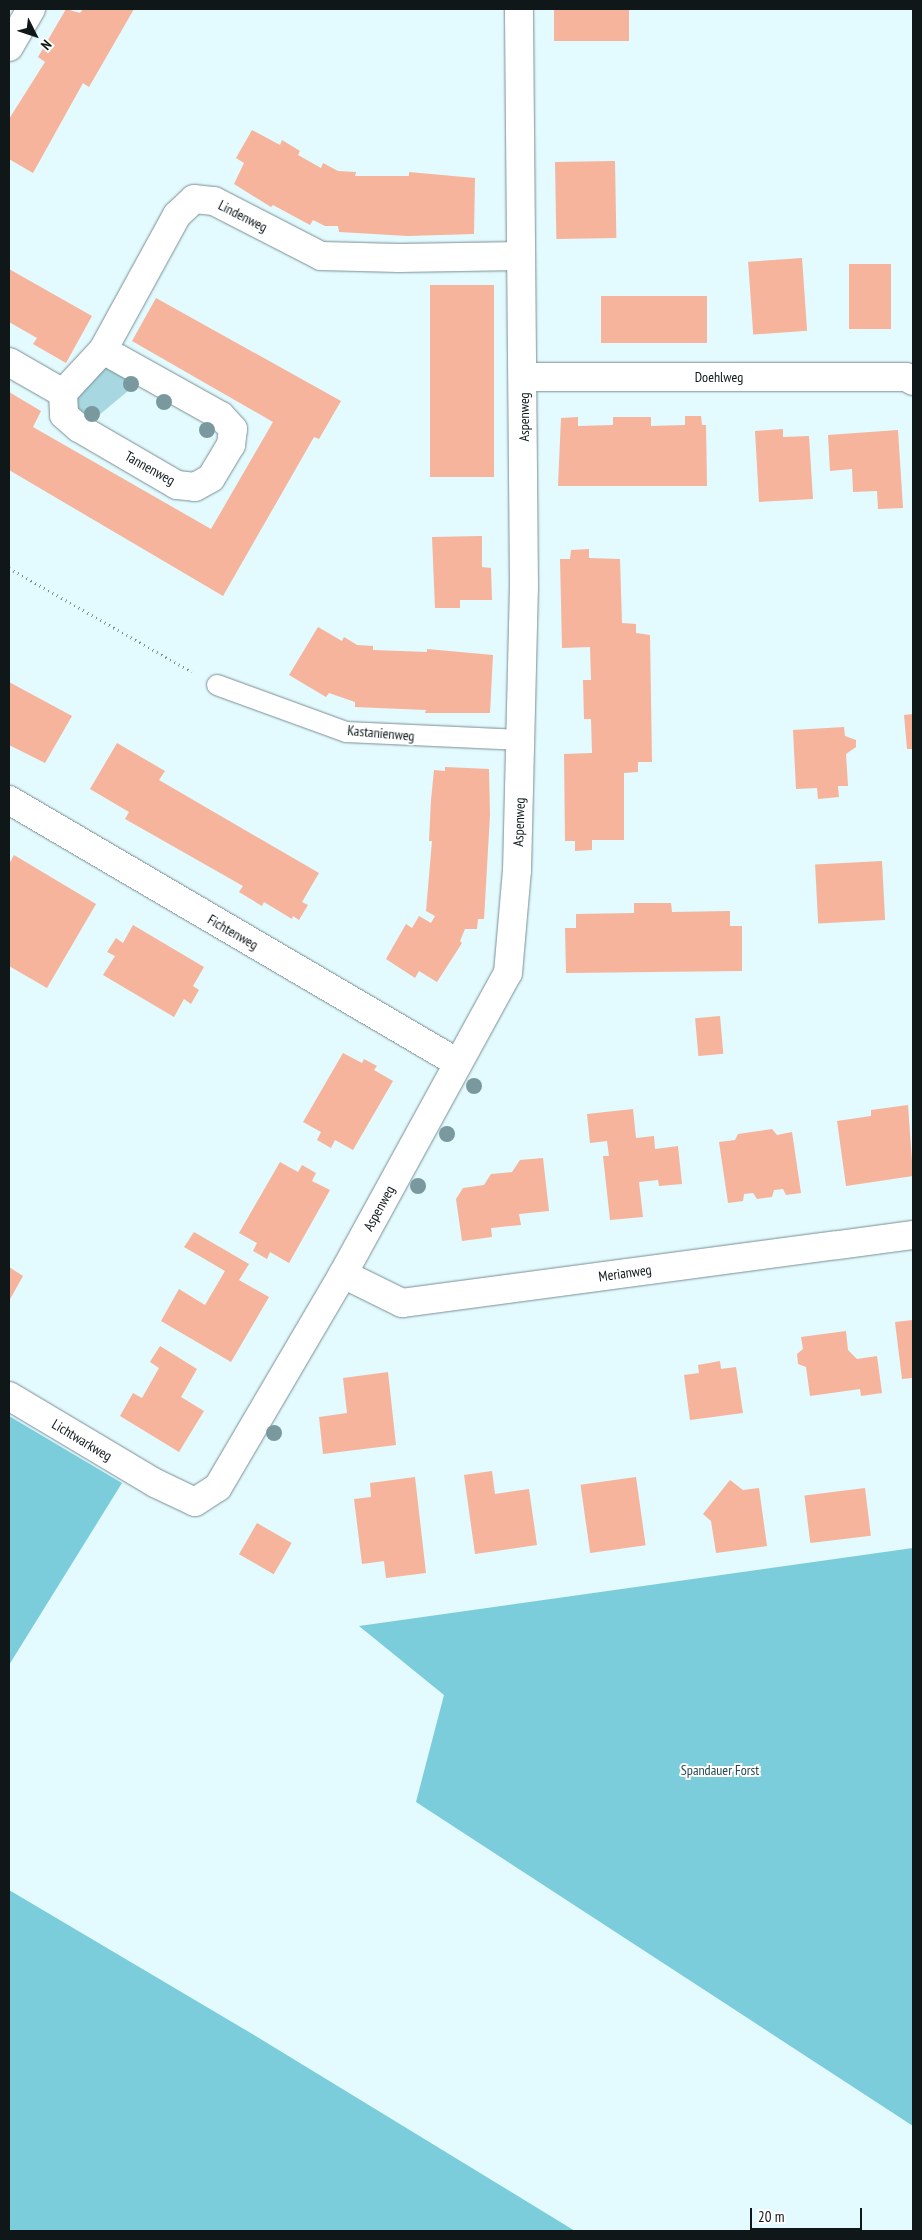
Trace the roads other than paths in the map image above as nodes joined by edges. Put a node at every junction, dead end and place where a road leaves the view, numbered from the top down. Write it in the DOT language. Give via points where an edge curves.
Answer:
graph roads {
  1 [pos="519,9"];
  2 [pos="521,256"];
  3 [pos="103,350"];
  4 [pos="9,362"];
  5 [pos="524,378"];
  6 [pos="913,381"];
  7 [pos="63,393"];
  8 [pos="216,685"];
  9 [pos="522,740"];
  10 [pos="9,800"];
  11 [pos="458,1063"];
  12 [pos="913,1234"];
  13 [pos="343,1274"];
  14 [pos="9,1396"];
  15 [pos="155,1483"];
  1 -- 2 [label="street, Aspenweg"];
  2 -- 3 [label="street, Lindenweg" via="321,256 214,201 194,199 177,215"];
  2 -- 5 [label="street, Aspenweg"];
  3 -- 7 [label="street, Lindenweg"];
  3 -- 7 [label="street, Tannenweg" via="221,416 233,429 231,445 211,478 195,488 177,485 87,433 64,415"];
  4 -- 7 [label="street"];
  5 -- 6 [label="street, Doehlweg" via="906,378"];
  5 -- 9 [label="street, Aspenweg"];
  8 -- 9 [label="lane, Kastanienweg" via="346,732"];
  9 -- 11 [label="street, Aspenweg" via="517,871 508,972"];
  10 -- 11 [label="street, Fichtenweg"];
  11 -- 13 [label="street, Aspenweg"];
  12 -- 13 [label="street, Merianweg" via="402,1303"];
  13 -- 15 [label="street, Aspenweg" via="218,1487 195,1502"];
  14 -- 15 [label="street, Lichtwarkweg"];
}
